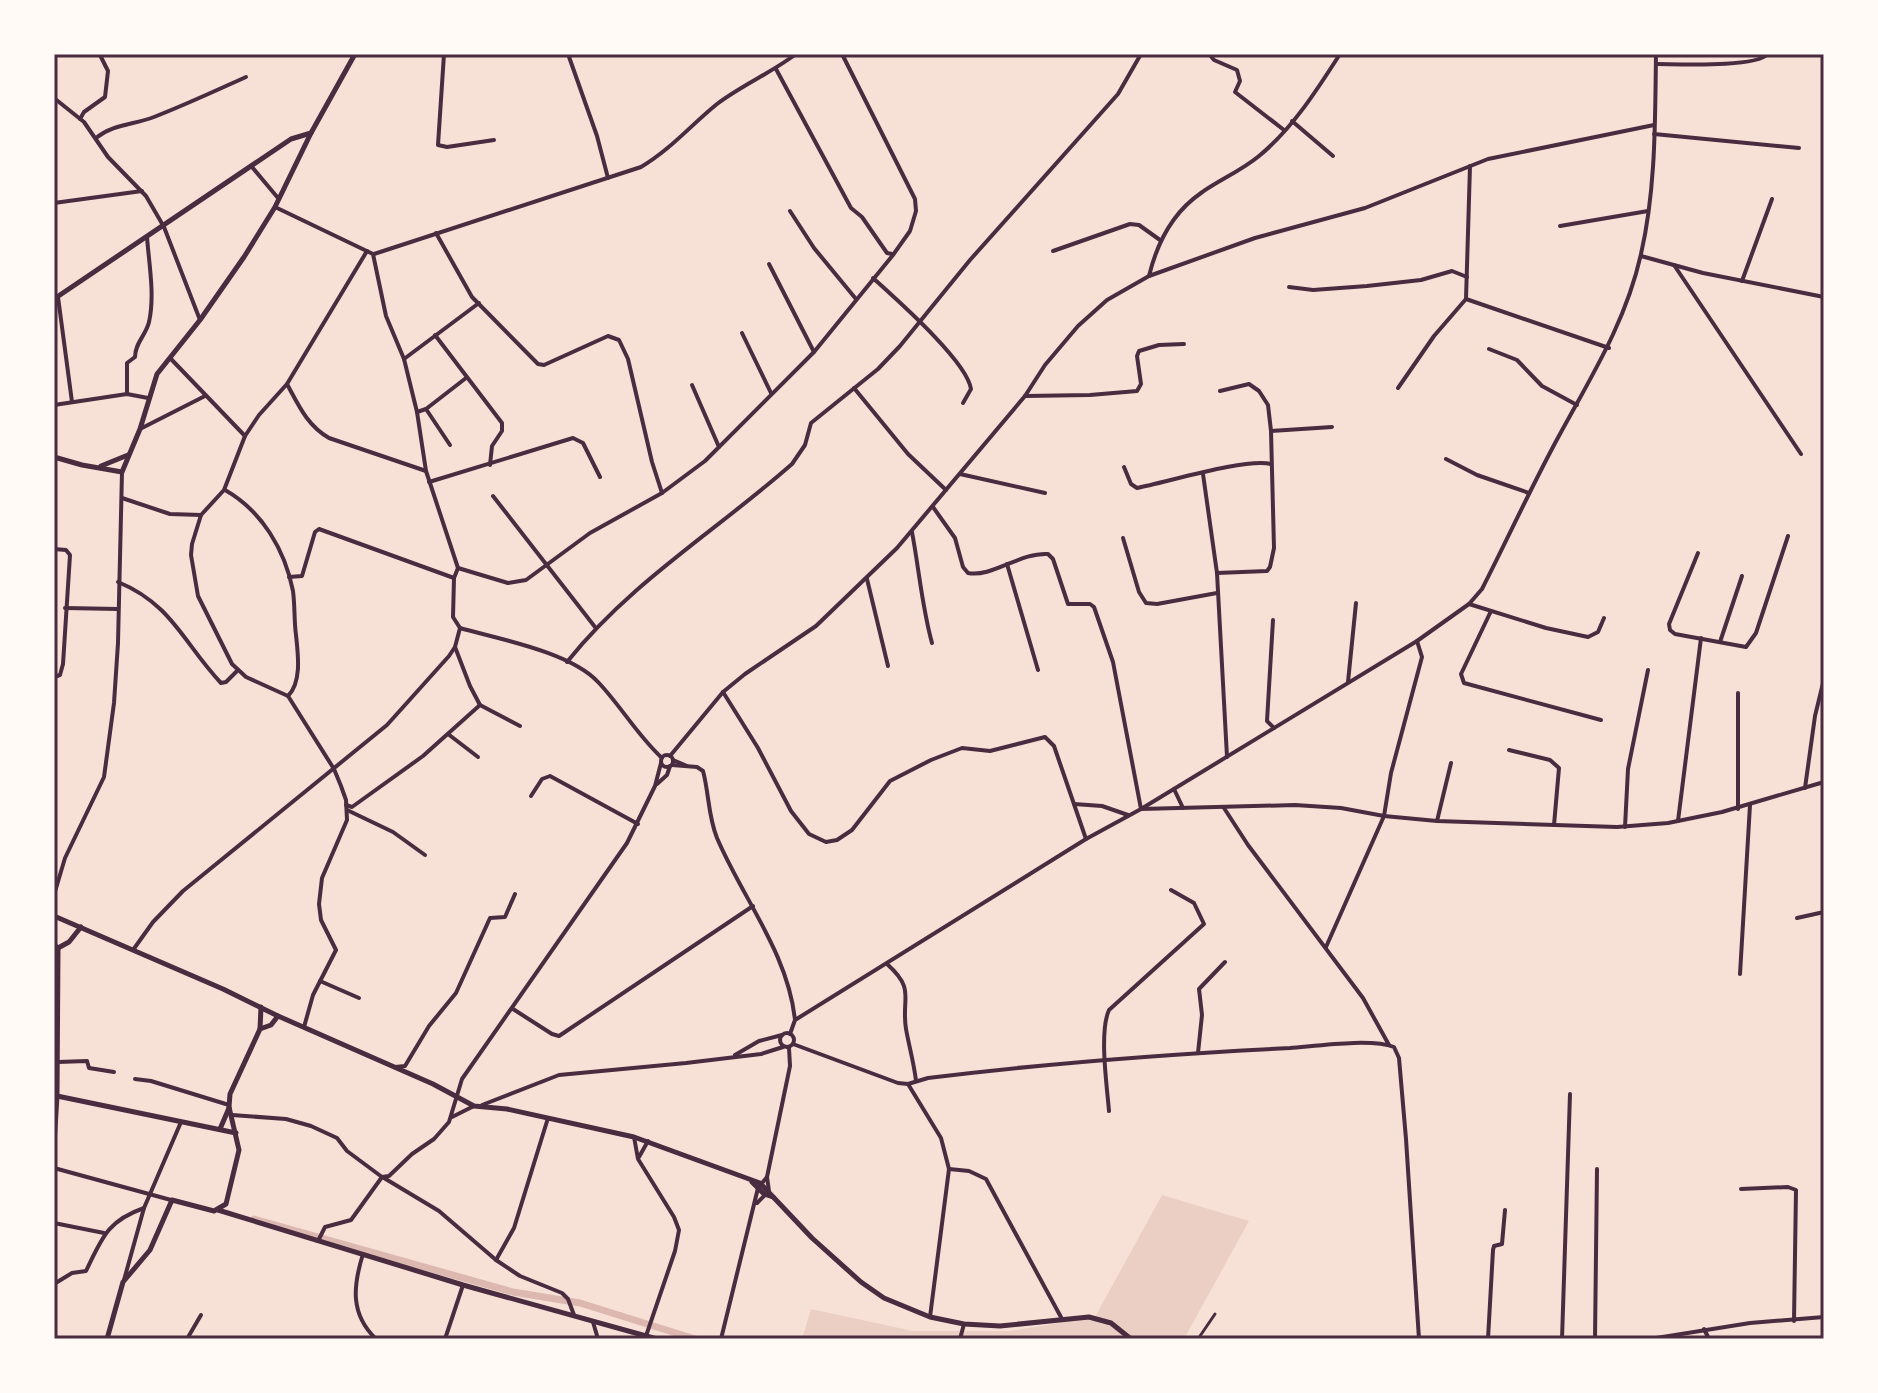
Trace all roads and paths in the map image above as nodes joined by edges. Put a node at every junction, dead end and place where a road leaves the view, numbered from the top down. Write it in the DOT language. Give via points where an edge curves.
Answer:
graph roads {
  1 [pos="103,54"];
  2 [pos="355,54"];
  3 [pos="444,54"];
  4 [pos="568,54"];
  5 [pos="796,54"];
  6 [pos="842,54"];
  7 [pos="1141,54"];
  8 [pos="1209,54"];
  9 [pos="1340,54"];
  10 [pos="1656,54"];
  11 [pos="1768,54"];
  12 [pos="1656,64"];
  13 [pos="776,69"];
  14 [pos="246,77"];
  15 [pos="54,98"];
  16 [pos="80,119"];
  17 [pos="1292,121"];
  18 [pos="1654,125"];
  19 [pos="1284,130"];
  20 [pos="311,133"];
  21 [pos="1654,134"];
  22 [pos="96,138"];
  23 [pos="494,140"];
  24 [pos="1799,148"];
  25 [pos="1333,156"];
  26 [pos="1470,166"];
  27 [pos="252,167"];
  28 [pos="608,178"];
  29 [pos="142,191"];
  30 [pos="278,198"];
  31 [pos="1772,199"];
  32 [pos="54,203"];
  33 [pos="275,207"];
  34 [pos="790,211"];
  35 [pos="1648,211"];
  36 [pos="1560,226"];
  37 [pos="164,227"];
  38 [pos="436,233"];
  39 [pos="147,237"];
  40 [pos="1160,240"];
  41 [pos="367,251"];
  42 [pos="1053,251"];
  43 [pos="373,254"];
  44 [pos="893,255"];
  45 [pos="1641,256"];
  46 [pos="769,264"];
  47 [pos="1674,265"];
  48 [pos="1149,276"];
  49 [pos="1467,277"];
  50 [pos="873,278"];
  51 [pos="1742,281"];
  52 [pos="1289,287"];
  53 [pos="1824,297"];
  54 [pos="56,298"];
  55 [pos="856,299"];
  56 [pos="1466,299"];
  57 [pos="479,303"];
  58 [pos="200,320"];
  59 [pos="919,321"];
  60 [pos="742,333"];
  61 [pos="435,335"];
  62 [pos="1184,344"];
  63 [pos="1609,348"];
  64 [pos="1489,349"];
  65 [pos="814,352"];
  66 [pos="171,359"];
  67 [pos="404,359"];
  68 [pos="466,378"];
  69 [pos="287,384"];
  70 [pos="692,385"];
  71 [pos="854,388"];
  72 [pos="1398,388"];
  73 [pos="1220,391"];
  74 [pos="771,393"];
  75 [pos="127,394"];
  76 [pos="205,396"];
  77 [pos="1025,396"];
  78 [pos="148,398"];
  79 [pos="72,402"];
  80 [pos="963,403"];
  81 [pos="54,405"];
  82 [pos="1577,405"];
  83 [pos="426,409"];
  84 [pos="417,412"];
  85 [pos="1332,427"];
  86 [pos="140,429"];
  87 [pos="1271,431"];
  88 [pos="245,436"];
  89 [pos="450,445"];
  90 [pos="719,447"];
  91 [pos="1801,454"];
  92 [pos="129,455"];
  93 [pos="54,457"];
  94 [pos="1446,459"];
  95 [pos="1271,464"];
  96 [pos="490,465"];
  97 [pos="98,467"];
  98 [pos="1124,467"];
  99 [pos="426,471"];
  100 [pos="122,472"];
  101 [pos="960,474"];
  102 [pos="1203,474"];
  103 [pos="600,477"];
  104 [pos="429,482"];
  105 [pos="224,490"];
  106 [pos="946,490"];
  107 [pos="662,493"];
  108 [pos="1045,493"];
  109 [pos="1529,493"];
  110 [pos="493,496"];
  111 [pos="122,498"];
  112 [pos="933,507"];
  113 [pos="201,515"];
  114 [pos="912,532"];
  115 [pos="1788,536"];
  116 [pos="1123,538"];
  117 [pos="54,549"];
  118 [pos="1698,553"];
  119 [pos="1007,563"];
  120 [pos="548,565"];
  121 [pos="458,568"];
  122 [pos="1217,573"];
  123 [pos="1742,576"];
  124 [pos="287,577"];
  125 [pos="454,578"];
  126 [pos="867,578"];
  127 [pos="118,582"];
  128 [pos="1217,593"];
  129 [pos="1356,603"];
  130 [pos="1469,604"];
  131 [pos="65,608"];
  132 [pos="118,609"];
  133 [pos="1491,611"];
  134 [pos="1604,618"];
  135 [pos="1273,620"];
  136 [pos="595,627"];
  137 [pos="460,628"];
  138 [pos="1701,638"];
  139 [pos="1417,641"];
  140 [pos="1720,642"];
  141 [pos="932,643"];
  142 [pos="455,647"];
  143 [pos="567,662"];
  144 [pos="888,666"];
  145 [pos="238,670"];
  146 [pos="1038,670"];
  147 [pos="1648,670"];
  148 [pos="54,677"];
  149 [pos="1824,679"];
  150 [pos="1348,682"];
  151 [pos="723,692"];
  152 [pos="1738,693"];
  153 [pos="288,696"];
  154 [pos="480,705"];
  155 [pos="1601,720"];
  156 [pos="520,726"];
  157 [pos="1274,728"];
  158 [pos="448,734"];
  159 [pos="1509,750"];
  160 [pos="478,757"];
  161 [pos="1227,757"];
  162 [pos="662,760"];
  163 [pos="671,762"];
  164 [pos="1451,763"];
  165 [pos="334,769"];
  166 [pos="1824,782"];
  167 [pos="655,786"];
  168 [pos="1805,788"];
  169 [pos="1174,789"];
  170 [pos="531,796"];
  171 [pos="1074,804"];
  172 [pos="1750,805"];
  173 [pos="346,807"];
  174 [pos="1223,807"];
  175 [pos="1183,808"];
  176 [pos="1141,809"];
  177 [pos="1738,809"];
  178 [pos="1128,815"];
  179 [pos="1384,816"];
  180 [pos="1437,821"];
  181 [pos="1678,821"];
  182 [pos="638,824"];
  183 [pos="1554,825"];
  184 [pos="1625,827"];
  185 [pos="1086,839"];
  186 [pos="425,855"];
  187 [pos="1171,890"];
  188 [pos="515,894"];
  189 [pos="54,895"];
  190 [pos="753,906"];
  191 [pos="1824,912"];
  192 [pos="54,916"];
  193 [pos="1797,918"];
  194 [pos="81,927"];
  195 [pos="56,946"];
  196 [pos="1326,947"];
  197 [pos="133,950"];
  198 [pos="1225,962"];
  199 [pos="886,964"];
  200 [pos="1740,974"];
  201 [pos="320,981"];
  202 [pos="359,998"];
  203 [pos="261,1007"];
  204 [pos="513,1009"];
  205 [pos="278,1016"];
  206 [pos="795,1020"];
  207 [pos="304,1027"];
  208 [pos="260,1029"];
  209 [pos="790,1034"];
  210 [pos="782,1035"];
  211 [pos="1389,1045"];
  212 [pos="789,1046"];
  213 [pos="1198,1053"];
  214 [pos="733,1056"];
  215 [pos="1105,1059"];
  216 [pos="58,1062"];
  217 [pos="392,1067"];
  218 [pos="114,1072"];
  219 [pos="135,1079"];
  220 [pos="916,1081"];
  221 [pos="908,1084"];
  222 [pos="1570,1094"];
  223 [pos="57,1096"];
  224 [pos="456,1097"];
  225 [pos="229,1106"];
  226 [pos="476,1106"];
  227 [pos="1109,1111"];
  228 [pos="232,1115"];
  229 [pos="452,1117"];
  230 [pos="548,1118"];
  231 [pos="181,1122"];
  232 [pos="220,1129"];
  233 [pos="237,1134"];
  234 [pos="634,1137"];
  235 [pos="648,1141"];
  236 [pos="54,1145"];
  237 [pos="638,1159"];
  238 [pos="54,1168"];
  239 [pos="949,1169"];
  240 [pos="1597,1169"];
  241 [pos="382,1177"];
  242 [pos="767,1177"];
  243 [pos="759,1185"];
  244 [pos="1741,1189"];
  245 [pos="768,1193"];
  246 [pos="150,1194"];
  247 [pos="172,1200"];
  248 [pos="755,1204"];
  249 [pos="144,1208"];
  250 [pos="218,1210"];
  251 [pos="1505,1210"];
  252 [pos="54,1223"];
  253 [pos="104,1233"];
  254 [pos="319,1239"];
  255 [pos="363,1254"];
  256 [pos="496,1260"];
  257 [pos="123,1282"];
  258 [pos="54,1284"];
  259 [pos="463,1285"];
  260 [pos="1215,1314"];
  261 [pos="201,1315"];
  262 [pos="575,1316"];
  263 [pos="930,1317"];
  264 [pos="1824,1317"];
  265 [pos="1062,1319"];
  266 [pos="593,1321"];
  267 [pos="1794,1321"];
  268 [pos="964,1324"];
  269 [pos="1704,1329"];
  270 [pos="646,1336"];
  271 [pos="721,1338"];
  272 [pos="107,1339"];
  273 [pos="187,1339"];
  274 [pos="376,1339"];
  275 [pos="445,1339"];
  276 [pos="598,1339"];
  277 [pos="657,1339"];
  278 [pos="960,1339"];
  279 [pos="1131,1339"];
  280 [pos="1198,1339"];
  281 [pos="1419,1339"];
  282 [pos="1488,1339"];
  283 [pos="1562,1339"];
  284 [pos="1595,1339"];
  285 [pos="1650,1339"];
  286 [pos="1709,1339"];
  1 -- 16 [label="street" via="108,71 105,97"];
  2 -- 20 [label="street"];
  3 -- 23 [label="street" via="438,145"];
  4 -- 28 [label="street"];
  5 -- 13 [label="street"];
  6 -- 44 [label="street" via="915,199 910,231"];
  7 -- 59 [label="street" via="1118,94"];
  8 -- 19 [label="street" via="1237,70 1235,92"];
  9 -- 17 [label="street"];
  10 -- 12 [label="street"];
  11 -- 12 [label="street" via="1724,64"];
  12 -- 18 [label="street"];
  13 -- 28 [label="street" via="717,105 654,160"];
  13 -- 44 [label="street" via="851,208"];
  14 -- 22 [label="street"];
  15 -- 16 [label="street"];
  16 -- 22 [label="street"];
  17 -- 19 [label="street"];
  17 -- 25 [label="street"];
  18 -- 21 [label="street"];
  18 -- 26 [label="street"];
  19 -- 40 [label="street" via="1260,155 1180,211"];
  20 -- 27 [label="street" via="291,139"];
  20 -- 30 [label="street"];
  21 -- 24 [label="street"];
  21 -- 35 [label="street"];
  22 -- 29 [label="street"];
  26 -- 48 [label="street" via="1365,208 1255,238"];
  26 -- 49 [label="street"];
  27 -- 30 [label="street"];
  27 -- 37 [label="street"];
  28 -- 38 [label="street"];
  29 -- 32 [label="street"];
  29 -- 37 [label="street"];
  30 -- 33 [label="street"];
  31 -- 51 [label="street"];
  33 -- 41 [label="street"];
  33 -- 58 [label="street"];
  34 -- 55 [label="street"];
  35 -- 36 [label="street"];
  35 -- 45 [label="street"];
  37 -- 39 [label="street"];
  37 -- 58 [label="street"];
  38 -- 43 [label="street"];
  38 -- 57 [label="street"];
  39 -- 54 [label="street"];
  39 -- 75 [label="street" via="149,323 135,357 127,363"];
  40 -- 42 [label="street" via="1130,224"];
  40 -- 48 [label="street"];
  41 -- 43 [label="street"];
  41 -- 69 [label="street"];
  43 -- 67 [label="street" via="386,316"];
  44 -- 50 [label="street"];
  45 -- 47 [label="street"];
  45 -- 63 [label="street"];
  46 -- 65 [label="street"];
  47 -- 51 [label="street"];
  47 -- 91 [label="street"];
  48 -- 77 [label="street" via="1107,300 1078,326"];
  49 -- 52 [label="street" via="1452,271 1367,286"];
  49 -- 56 [label="street"];
  50 -- 55 [label="street"];
  50 -- 59 [label="street"];
  51 -- 53 [label="street"];
  54 -- 79 [label="street"];
  55 -- 65 [label="street"];
  56 -- 63 [label="street"];
  56 -- 72 [label="street"];
  57 -- 61 [label="street"];
  57 -- 107 [label="street" via="541,365 608,336 619,340"];
  58 -- 66 [label="street"];
  59 -- 71 [label="street" via="891,356"];
  59 -- 80 [label="street" via="969,378 971,392"];
  60 -- 74 [label="street"];
  61 -- 67 [label="street"];
  61 -- 68 [label="street"];
  62 -- 77 [label="street" via="1139,351 1137,391"];
  63 -- 82 [label="street"];
  64 -- 82 [label="street" via="1517,360 1542,386"];
  65 -- 74 [label="street"];
  66 -- 76 [label="street"];
  66 -- 78 [label="street" via="157,374"];
  67 -- 84 [label="street"];
  68 -- 83 [label="street"];
  68 -- 96 [label="street" via="502,423"];
  69 -- 88 [label="street"];
  69 -- 99 [label="street" via="317,431"];
  70 -- 90 [label="street"];
  71 -- 106 [label="street" via="908,454"];
  71 -- 136 [label="street" via="811,423 792,464"];
  73 -- 87 [label="street" via="1249,384 1256,388 1268,405"];
  74 -- 90 [label="street"];
  75 -- 78 [label="street"];
  75 -- 79 [label="street"];
  76 -- 86 [label="street"];
  76 -- 88 [label="street"];
  77 -- 101 [label="street"];
  78 -- 86 [label="street"];
  79 -- 81 [label="street"];
  82 -- 109 [label="street"];
  83 -- 84 [label="street"];
  83 -- 89 [label="street"];
  84 -- 99 [label="street"];
  85 -- 87 [label="street"];
  86 -- 92 [label="street"];
  87 -- 95 [label="street"];
  88 -- 105 [label="street"];
  90 -- 107 [label="street"];
  92 -- 97 [label="street"];
  92 -- 100 [label="street"];
  93 -- 97 [label="street"];
  94 -- 109 [label="street"];
  95 -- 102 [label="street"];
  95 -- 122 [label="street" via="1270,567"];
  96 -- 103 [label="street" via="577,438"];
  96 -- 104 [label="street"];
  97 -- 100 [label="street"];
  98 -- 102 [label="street" via="1137,488"];
  99 -- 104 [label="street"];
  100 -- 111 [label="street"];
  101 -- 106 [label="street"];
  101 -- 108 [label="street"];
  102 -- 122 [label="street"];
  104 -- 121 [label="street"];
  105 -- 113 [label="street"];
  105 -- 124 [label="street" via="246,503 267,527"];
  106 -- 112 [label="street"];
  107 -- 120 [label="street" via="610,520"];
  109 -- 130 [label="street" via="1482,589"];
  110 -- 120 [label="street"];
  111 -- 113 [label="street" via="170,514"];
  111 -- 127 [label="street"];
  112 -- 114 [label="street"];
  112 -- 119 [label="street" via="952,533 968,573"];
  113 -- 145 [label="street" via="192,544 194,581 207,617"];
  114 -- 126 [label="street"];
  114 -- 141 [label="street"];
  115 -- 140 [label="street" via="1752,642 1746,647"];
  116 -- 128 [label="street" via="1146,603"];
  117 -- 131 [label="street" via="70,555"];
  118 -- 138 [label="street" via="1669,624 1672,633"];
  119 -- 146 [label="street"];
  119 -- 176 [label="street" via="1050,555 1068,604 1090,604 1096,610 1113,662"];
  120 -- 121 [label="street" via="514,583"];
  120 -- 136 [label="street"];
  121 -- 125 [label="street"];
  122 -- 128 [label="street"];
  123 -- 140 [label="street"];
  124 -- 125 [label="street" via="302,576 319,529"];
  124 -- 153 [label="street" via="293,590 298,654 296,682"];
  125 -- 137 [label="street" via="453,617"];
  126 -- 144 [label="street"];
  126 -- 151 [label="street" via="816,626"];
  127 -- 132 [label="street"];
  127 -- 145 [label="street" via="155,602 221,683"];
  128 -- 161 [label="street"];
  129 -- 150 [label="street"];
  130 -- 133 [label="street"];
  130 -- 139 [label="street"];
  131 -- 132 [label="street"];
  131 -- 148 [label="street" via="63,664"];
  132 -- 189 [label="street" via="104,777 65,858"];
  133 -- 134 [label="street" via="1588,637 1598,632"];
  133 -- 155 [label="street" via="1461,674 1464,683"];
  135 -- 157 [label="street" via="1267,721"];
  136 -- 143 [label="street"];
  137 -- 142 [label="street"];
  137 -- 143 [label="street"];
  138 -- 140 [label="street"];
  138 -- 181 [label="street"];
  139 -- 150 [label="street"];
  139 -- 179 [label="street" via="1422,657"];
  142 -- 154 [label="street"];
  142 -- 165 [label="street" via="398,715"];
  143 -- 162 [label="street" via="599,683"];
  145 -- 153 [label="street"];
  147 -- 184 [label="street" via="1628,769"];
  149 -- 168 [label="street"];
  150 -- 157 [label="street"];
  151 -- 163 [label="street"];
  151 -- 171 [label="street" via="791,811 821,841 848,834 890,781 965,747 990,751 1049,739"];
  152 -- 177 [label="street"];
  153 -- 165 [label="street"];
  154 -- 156 [label="street"];
  154 -- 158 [label="street"];
  157 -- 161 [label="street"];
  158 -- 160 [label="street"];
  158 -- 173 [label="street"];
  159 -- 183 [label="street" via="1550,760 1559,768"];
  161 -- 169 [label="street"];
  162 -- 163 [label="street"];
  162 -- 163 [label="street" via="665,767"];
  162 -- 167 [label="street"];
  163 -- 167 [label="street"];
  163 -- 190 [label="street" via="703,771 713,828"];
  164 -- 180 [label="street"];
  165 -- 173 [label="street"];
  165 -- 197 [label="street" via="183,891"];
  166 -- 168 [label="street"];
  167 -- 182 [label="street"];
  168 -- 172 [label="street"];
  169 -- 175 [label="street"];
  169 -- 176 [label="street"];
  170 -- 182 [label="street" via="550,776"];
  171 -- 178 [label="street"];
  171 -- 185 [label="street"];
  172 -- 177 [label="street"];
  172 -- 200 [label="street"];
  173 -- 186 [label="street"];
  173 -- 201 [label="street" via="347,820 320,889 320,915 336,948"];
  174 -- 175 [label="street"];
  174 -- 179 [label="street" via="1311,806"];
  174 -- 196 [label="street"];
  175 -- 176 [label="street"];
  176 -- 178 [label="street"];
  177 -- 181 [label="street"];
  178 -- 185 [label="street"];
  179 -- 180 [label="street"];
  179 -- 196 [label="street"];
  180 -- 183 [label="street"];
  181 -- 184 [label="street"];
  182 -- 204 [label="street"];
  183 -- 184 [label="street"];
  185 -- 199 [label="street"];
  187 -- 215 [label="street" via="1194,903 1204,924 1109,1010"];
  188 -- 217 [label="street" via="505,917 490,918 456,993 405,1066"];
  190 -- 204 [label="street" via="560,1036"];
  190 -- 206 [label="street" via="789,985"];
  191 -- 193 [label="street"];
  192 -- 194 [label="street"];
  194 -- 195 [label="street" via="69,942"];
  194 -- 197 [label="street"];
  195 -- 216 [label="street"];
  196 -- 211 [label="street"];
  197 -- 203 [label="street"];
  198 -- 213 [label="street" via="1199,989"];
  199 -- 206 [label="street"];
  199 -- 220 [label="street" via="907,993 905,1021"];
  201 -- 202 [label="street"];
  201 -- 207 [label="street"];
  203 -- 205 [label="street"];
  203 -- 208 [label="street"];
  204 -- 224 [label="street" via="462,1079"];
  205 -- 207 [label="street"];
  205 -- 208 [label="street"];
  206 -- 209 [label="street"];
  207 -- 217 [label="street"];
  208 -- 225 [label="street"];
  209 -- 210 [label="street"];
  209 -- 212 [label="street" via="794,1038"];
  210 -- 212 [label="street" via="779,1040"];
  210 -- 214 [label="street"];
  211 -- 213 [label="street"];
  211 -- 281 [label="street" via="1397,1052 1400,1068"];
  212 -- 214 [label="street"];
  212 -- 221 [label="street"];
  212 -- 242 [label="street" via="790,1066"];
  213 -- 215 [label="street"];
  214 -- 226 [label="street" via="559,1075"];
  215 -- 220 [label="street"];
  215 -- 227 [label="street"];
  216 -- 218 [label="street" via="87,1061 89,1068"];
  216 -- 223 [label="street"];
  217 -- 224 [label="street"];
  219 -- 225 [label="street"];
  220 -- 221 [label="street"];
  221 -- 239 [label="street" via="941,1138"];
  222 -- 283 [label="street"];
  223 -- 231 [label="street"];
  223 -- 236 [label="street"];
  224 -- 226 [label="street"];
  224 -- 229 [label="street"];
  225 -- 228 [label="street"];
  225 -- 232 [label="street"];
  226 -- 229 [label="street"];
  226 -- 230 [label="street"];
  228 -- 233 [label="street"];
  228 -- 241 [label="street" via="311,1126 337,1138"];
  229 -- 241 [label="street" via="434,1139"];
  230 -- 234 [label="street"];
  230 -- 256 [label="street" via="514,1228"];
  231 -- 232 [label="street"];
  231 -- 246 [label="street"];
  232 -- 233 [label="street"];
  233 -- 250 [label="street" via="239,1150 227,1200"];
  234 -- 235 [label="street"];
  234 -- 237 [label="street"];
  235 -- 237 [label="street"];
  235 -- 243 [label="street"];
  237 -- 270 [label="street" via="679,1230"];
  238 -- 246 [label="street"];
  239 -- 263 [label="street"];
  239 -- 265 [label="street" via="986,1179"];
  240 -- 284 [label="street"];
  241 -- 254 [label="street" via="351,1220 325,1227"];
  241 -- 256 [label="street" via="439,1211"];
  242 -- 243 [label="street"];
  242 -- 245 [label="street"];
  243 -- 245 [label="street"];
  243 -- 248 [label="street"];
  244 -- 267 [label="street" via="1796,1190"];
  245 -- 248 [label="street"];
  245 -- 263 [label="street" via="861,1282"];
  246 -- 247 [label="street"];
  246 -- 249 [label="street"];
  247 -- 250 [label="street"];
  247 -- 257 [label="street" via="150,1250"];
  248 -- 271 [label="street"];
  249 -- 253 [label="street"];
  249 -- 257 [label="street"];
  250 -- 254 [label="street"];
  251 -- 282 [label="street" via="1502,1244 1493,1250"];
  252 -- 253 [label="street"];
  253 -- 258 [label="street" via="86,1271"];
  254 -- 255 [label="street"];
  255 -- 259 [label="street"];
  255 -- 274 [label="street" via="355,1304"];
  256 -- 262 [label="street" via="562,1293"];
  257 -- 272 [label="street"];
  259 -- 262 [label="street"];
  259 -- 275 [label="street"];
  260 -- 280 [label="street"];
  261 -- 273 [label="street"];
  262 -- 266 [label="street"];
  263 -- 268 [label="street"];
  264 -- 267 [label="street"];
  265 -- 268 [label="street"];
  265 -- 279 [label="street" via="1102,1320"];
  266 -- 270 [label="street"];
  266 -- 276 [label="street"];
  267 -- 269 [label="street"];
  268 -- 278 [label="street"];
  269 -- 285 [label="street"];
  269 -- 286 [label="street"];
  270 -- 277 [label="street"];
}
